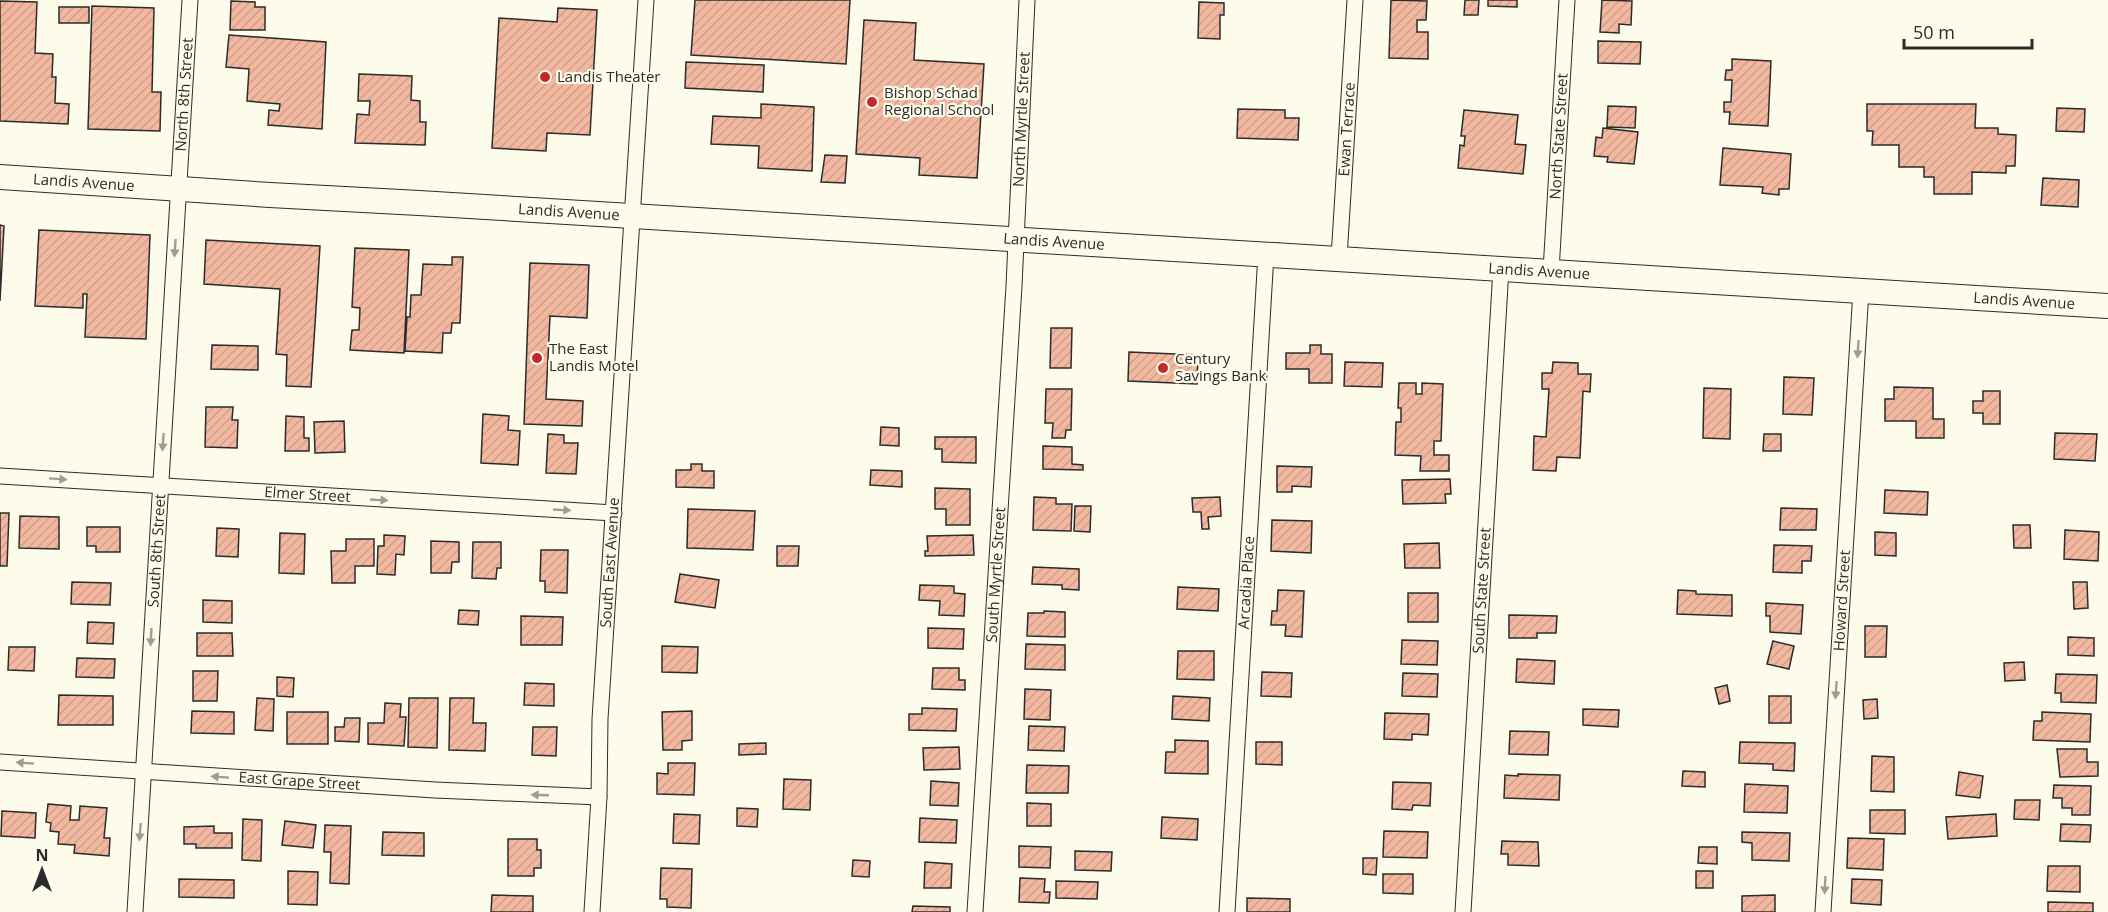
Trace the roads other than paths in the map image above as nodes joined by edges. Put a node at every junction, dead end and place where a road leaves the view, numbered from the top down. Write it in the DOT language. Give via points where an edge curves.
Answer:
graph roads {
  1 [pos="190,0"];
  2 [pos="646,0"];
  3 [pos="1027,0"];
  4 [pos="1355,0"];
  5 [pos="1567,0"];
  6 [pos="0,177"];
  7 [pos="179,189"];
  8 [pos="634,216"];
  9 [pos="1016,239"];
  10 [pos="1266,254"];
  11 [pos="1339,258"];
  12 [pos="1501,268"];
  13 [pos="1551,271"];
  14 [pos="1861,290"];
  15 [pos="2108,306"];
  16 [pos="0,476"];
  17 [pos="160,485"];
  18 [pos="614,513"];
  19 [pos="0,762"];
  20 [pos="144,772"];
  21 [pos="599,797"];
  22 [pos="135,912"];
  23 [pos="592,912"];
  24 [pos="975,912"];
  25 [pos="1227,912"];
  26 [pos="1463,912"];
  27 [pos="1823,912"];
  1 -- 7 [label="street, North 8th Street"];
  2 -- 8 [label="street, South East Avenue"];
  3 -- 9 [label="street, North Myrtle Street"];
  4 -- 11 [label="street, Ewan Terrace"];
  5 -- 13 [label="street, North State Street"];
  6 -- 7 [label="main road, Landis Avenue"];
  7 -- 8 [label="main road, Landis Avenue"];
  7 -- 17 [label="street, South 8th Street, one-way"];
  8 -- 9 [label="main road, Landis Avenue"];
  8 -- 18 [label="street, South East Avenue"];
  9 -- 10 [label="main road, Landis Avenue"];
  9 -- 24 [label="street, South Myrtle Street"];
  10 -- 11 [label="main road, Landis Avenue"];
  10 -- 25 [label="street, Arcadia Place"];
  11 -- 12 [label="main road, Landis Avenue"];
  12 -- 13 [label="main road, Landis Avenue"];
  12 -- 26 [label="street, South State Street"];
  13 -- 14 [label="main road, Landis Avenue"];
  14 -- 15 [label="main road, Landis Avenue"];
  14 -- 27 [label="street, Howard Street, one-way"];
  16 -- 17 [label="street, Elmer Street, one-way"];
  17 -- 18 [label="street, Elmer Street, one-way"];
  17 -- 20 [label="street, South 8th Street, one-way"];
  18 -- 21 [label="street, South East Avenue" via="600,719"];
  20 -- 19 [label="street, East Grape Street, one-way"];
  21 -- 20 [label="street, East Grape Street, one-way"];
  20 -- 22 [label="street, South 8th Street, one-way"];
  21 -- 23 [label="street, South East Avenue"];
}
